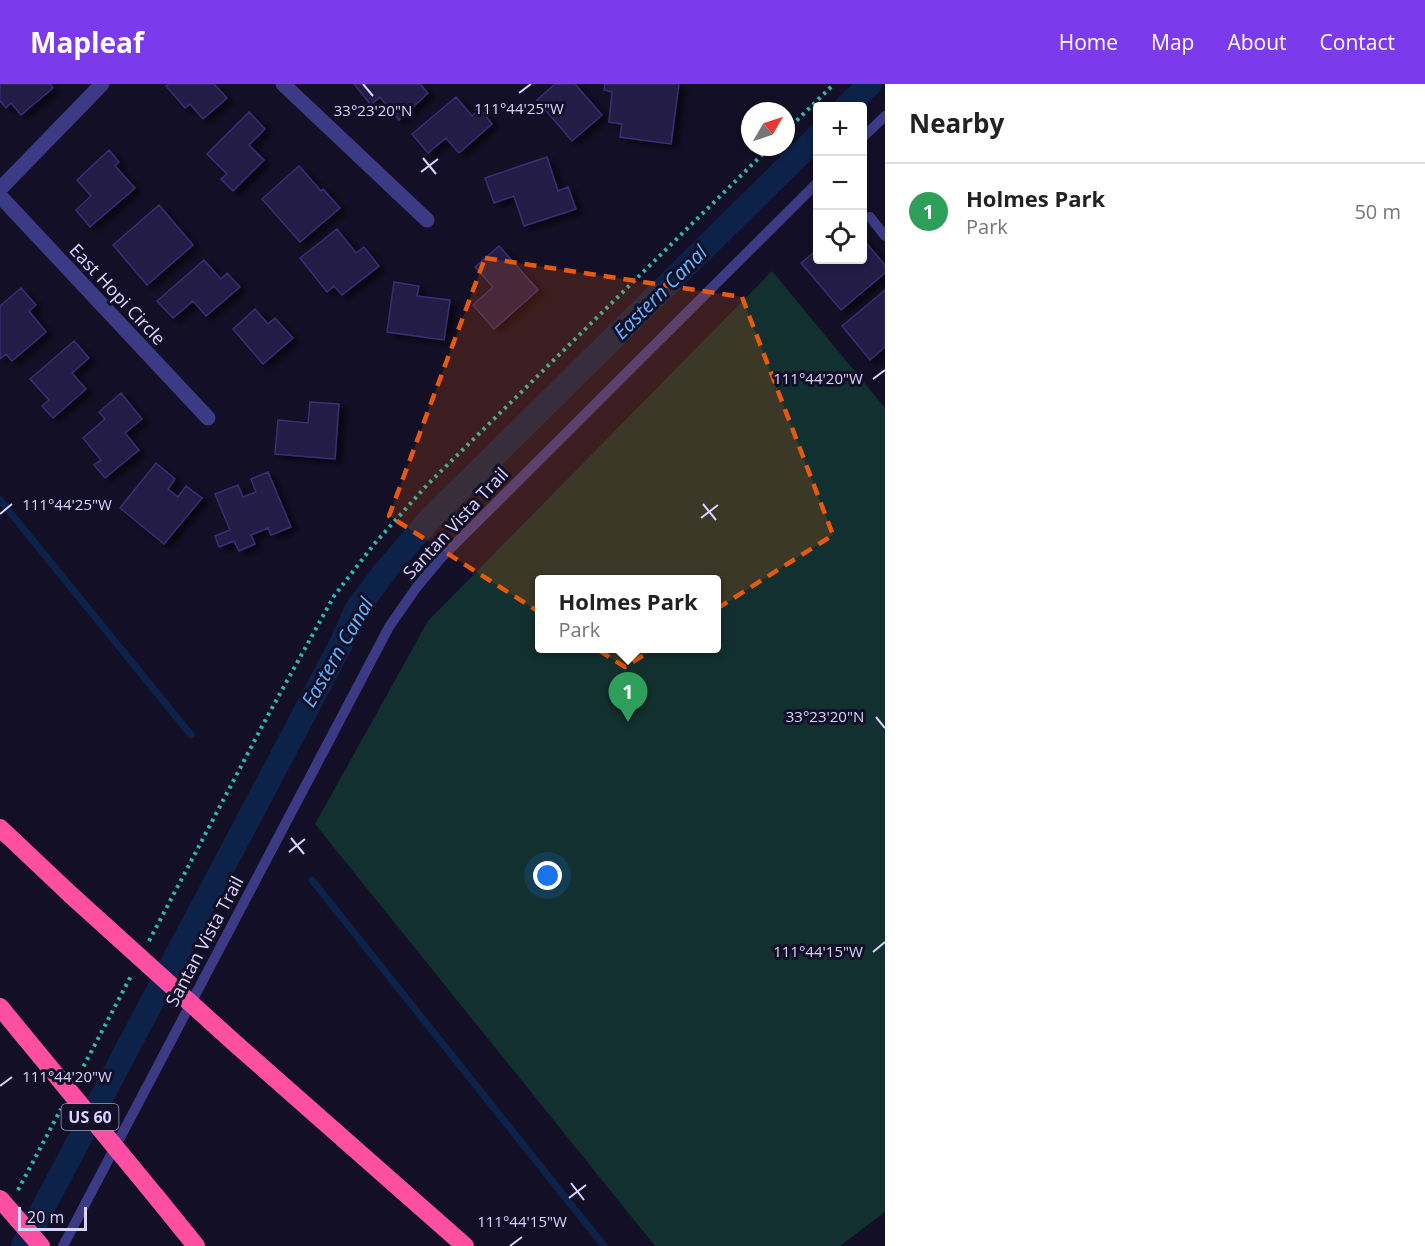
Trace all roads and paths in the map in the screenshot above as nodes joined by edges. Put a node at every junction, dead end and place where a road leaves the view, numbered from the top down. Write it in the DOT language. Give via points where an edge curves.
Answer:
graph roads {
  1 [pos="102,84"];
  2 [pos="283,84"];
  3 [pos="834,84"];
  4 [pos="885,116"];
  5 [pos="795,122"];
  6 [pos="867,133"];
  7 [pos="761,156"];
  8 [pos="813,187"];
  9 [pos="0,189"];
  10 [pos="0,196"];
  11 [pos="870,217"];
  12 [pos="427,220"];
  13 [pos="885,236"];
  14 [pos="208,418"];
  15 [pos="0,828"];
  16 [pos="146,947"];
  17 [pos="135,968"];
  18 [pos="0,1007"];
  19 [pos="75,1083"];
  20 [pos="64,1104"];
  21 [pos="7,1199"];
  22 [pos="41,1246"];
  23 [pos="63,1246"];
  24 [pos="196,1246"];
  25 [pos="465,1246"];
  1 -- 9 [label="street"];
  2 -- 12 [label="street"];
  3 -- 5 [label="path"];
  4 -- 6 [label="lane"];
  7 -- 16 [label="path" via="428,484 375,543 328,606"];
  8 -- 23 [label="lane, Santan Vista Trail" via="441,558 416,588 389,627"];
  10 -- 14 [label="street, East Hopi Circle"];
  11 -- 13 [label="lane"];
  15 -- 25 [label="highway, bridge" via="238,1046"];
  17 -- 19 [label="path"];
  18 -- 24 [label="highway, US 60, bridge"];
  20 -- 21 [label="path"];
  21 -- 22 [label="highway, bridge"];
}
